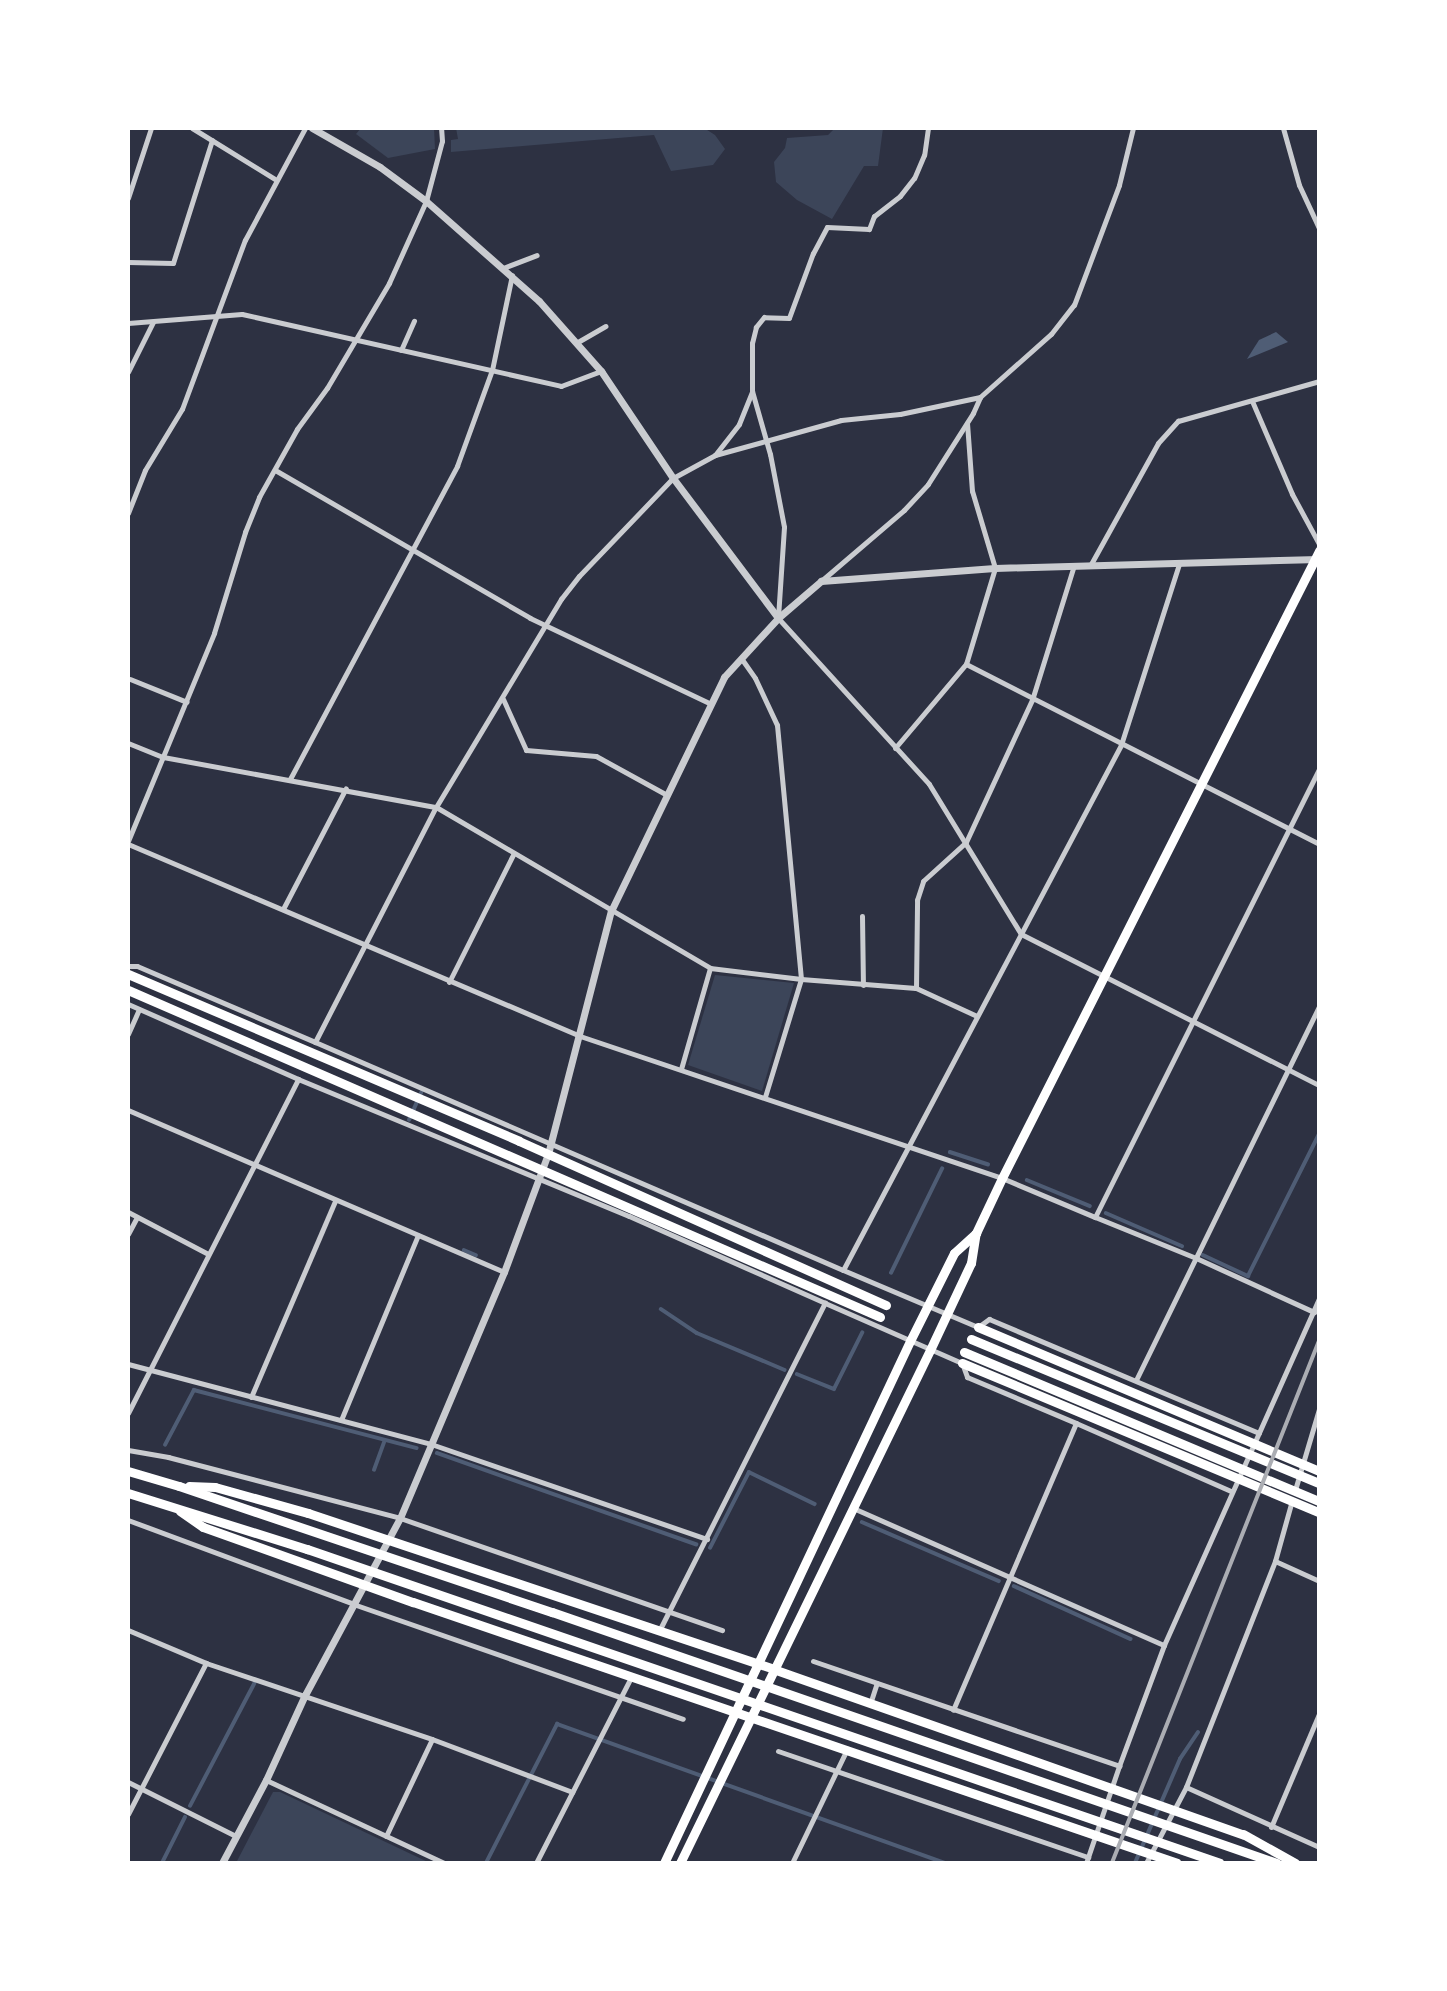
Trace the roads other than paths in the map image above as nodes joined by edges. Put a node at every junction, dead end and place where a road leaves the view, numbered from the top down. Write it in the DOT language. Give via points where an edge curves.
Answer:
graph roads {
  1 [pos="151,128"];
  2 [pos="192,128"];
  3 [pos="305,128"];
  4 [pos="312,128"];
  5 [pos="441,128"];
  6 [pos="928,128"];
  7 [pos="1133,128"];
  8 [pos="1283,128"];
  9 [pos="212,140"];
  10 [pos="275,178"];
  11 [pos="128,198"];
  12 [pos="426,201"];
  13 [pos="1319,228"];
  14 [pos="537,255"];
  15 [pos="128,262"];
  16 [pos="503,268"];
  17 [pos="512,275"];
  18 [pos="217,314"];
  19 [pos="414,321"];
  20 [pos="153,322"];
  21 [pos="128,323"];
  22 [pos="606,326"];
  23 [pos="354,339"];
  24 [pos="576,343"];
  25 [pos="401,349"];
  26 [pos="492,370"];
  27 [pos="601,371"];
  28 [pos="128,372"];
  29 [pos="1319,382"];
  30 [pos="752,391"];
  31 [pos="980,397"];
  32 [pos="1252,401"];
  33 [pos="967,423"];
  34 [pos="765,443"];
  35 [pos="715,455"];
  36 [pos="275,470"];
  37 [pos="673,478"];
  38 [pos="128,513"];
  39 [pos="1319,544"];
  40 [pos="412,549"];
  41 [pos="1318,557"];
  42 [pos="1091,564"];
  43 [pos="1179,564"];
  44 [pos="1074,565"];
  45 [pos="995,568"];
  46 [pos="821,581"];
  47 [pos="778,618"];
  48 [pos="547,624"];
  49 [pos="740,657"];
  50 [pos="965,664"];
  51 [pos="130,679"];
  52 [pos="503,698"];
  53 [pos="1032,700"];
  54 [pos="187,702"];
  55 [pos="711,704"];
  56 [pos="128,743"];
  57 [pos="1121,745"];
  58 [pos="895,748"];
  59 [pos="163,757"];
  60 [pos="1319,769"];
  61 [pos="290,779"];
  62 [pos="1199,785"];
  63 [pos="346,788"];
  64 [pos="667,795"];
  65 [pos="436,807"];
  66 [pos="1289,829"];
  67 [pos="128,842"];
  68 [pos="966,842"];
  69 [pos="1319,844"];
  70 [pos="514,853"];
  71 [pos="283,909"];
  72 [pos="611,911"];
  73 [pos="862,916"];
  74 [pos="1021,934"];
  75 [pos="364,946"];
  76 [pos="128,966"];
  77 [pos="710,968"];
  78 [pos="128,974"];
  79 [pos="1104,976"];
  80 [pos="801,979"];
  81 [pos="449,982"];
  82 [pos="863,985"];
  83 [pos="916,988"];
  84 [pos="128,990"];
  85 [pos="128,1004"];
  86 [pos="1319,1006"];
  87 [pos="139,1009"];
  88 [pos="977,1016"];
  89 [pos="1193,1021"];
  90 [pos="128,1034"];
  91 [pos="577,1035"];
  92 [pos="315,1042"];
  93 [pos="681,1069"];
  94 [pos="1288,1069"];
  95 [pos="298,1079"];
  96 [pos="1319,1085"];
  97 [pos="765,1097"];
  98 [pos="128,1110"];
  99 [pos="908,1147"];
  100 [pos="549,1149"];
  101 [pos="254,1164"];
  102 [pos="541,1176"];
  103 [pos="1002,1178"];
  104 [pos="335,1200"];
  105 [pos="128,1212"];
  106 [pos="137,1217"];
  107 [pos="1096,1217"];
  108 [pos="976,1233"];
  109 [pos="128,1234"];
  110 [pos="418,1235"];
  111 [pos="208,1254"];
  112 [pos="1196,1258"];
  113 [pos="843,1270"];
  114 [pos="504,1272"];
  115 [pos="1319,1298"];
  116 [pos="825,1303"];
  117 [pos="886,1305"];
  118 [pos="929,1305"];
  119 [pos="1314,1312"];
  120 [pos="946,1313"];
  121 [pos="880,1317"];
  122 [pos="978,1327"];
  123 [pos="971,1339"];
  124 [pos="910,1341"];
  125 [pos="930,1350"];
  126 [pos="964,1352"];
  127 [pos="962,1363"];
  128 [pos="128,1364"];
  129 [pos="151,1369"];
  130 [pos="1136,1380"];
  131 [pos="251,1397"];
  132 [pos="128,1413"];
  133 [pos="1319,1413"];
  134 [pos="341,1420"];
  135 [pos="1076,1423"];
  136 [pos="1259,1433"];
  137 [pos="431,1444"];
  138 [pos="128,1450"];
  139 [pos="128,1471"];
  140 [pos="1319,1471"];
  141 [pos="1319,1483"];
  142 [pos="179,1486"];
  143 [pos="1233,1488"];
  144 [pos="128,1493"];
  145 [pos="1319,1501"];
  146 [pos="173,1506"];
  147 [pos="853,1508"];
  148 [pos="1319,1512"];
  149 [pos="400,1518"];
  150 [pos="128,1520"];
  151 [pos="707,1539"];
  152 [pos="1275,1561"];
  153 [pos="1010,1577"];
  154 [pos="1319,1581"];
  155 [pos="356,1605"];
  156 [pos="669,1612"];
  157 [pos="128,1630"];
  158 [pos="722,1630"];
  159 [pos="659,1631"];
  160 [pos="1164,1646"];
  161 [pos="813,1661"];
  162 [pos="206,1663"];
  163 [pos="757,1664"];
  164 [pos="776,1670"];
  165 [pos="631,1677"];
  166 [pos="877,1684"];
  167 [pos="305,1695"];
  168 [pos="622,1698"];
  169 [pos="870,1704"];
  170 [pos="953,1710"];
  171 [pos="735,1711"];
  172 [pos="1319,1714"];
  173 [pos="752,1716"];
  174 [pos="683,1719"];
  175 [pos="432,1739"];
  176 [pos="847,1749"];
  177 [pos="778,1751"];
  178 [pos="1119,1766"];
  179 [pos="838,1770"];
  180 [pos="266,1780"];
  181 [pos="128,1782"];
  182 [pos="1186,1787"];
  183 [pos="140,1788"];
  184 [pos="572,1792"];
  185 [pos="128,1814"];
  186 [pos="1271,1827"];
  187 [pos="236,1836"];
  188 [pos="386,1836"];
  189 [pos="1319,1847"];
  190 [pos="1087,1860"];
  191 [pos="222,1863"];
  192 [pos="444,1863"];
  193 [pos="536,1863"];
  194 [pos="664,1863"];
  195 [pos="680,1863"];
  196 [pos="792,1863"];
  197 [pos="1146,1863"];
  198 [pos="1177,1863"];
  199 [pos="1220,1863"];
  200 [pos="1277,1863"];
  201 [pos="1295,1863"];
  1 -- 11 [label="street"];
  2 -- 9 [label="street"];
  3 -- 10 [label="street"];
  4 -- 12 [label="street" via="380,167"];
  5 -- 12 [label="street" via="442,141"];
  6 -- 30 [label="street" via="924,155 900,196 874,216 869,229 827,227 789,318 764,317 756,327"];
  7 -- 31 [label="street" via="1119,185 1074,305 1051,334"];
  8 -- 13 [label="street" via="1299,185"];
  9 -- 10 [label="street"];
  9 -- 15 [label="street" via="173,263"];
  10 -- 18 [label="street"];
  12 -- 16 [label="street"];
  12 -- 23 [label="street" via="388,283"];
  14 -- 16 [label="street"];
  16 -- 17 [label="street"];
  17 -- 24 [label="street"];
  17 -- 26 [label="street"];
  18 -- 20 [label="street"];
  18 -- 23 [label="street" via="242,314"];
  18 -- 38 [label="street" via="183,409 145,470"];
  19 -- 25 [label="street"];
  20 -- 21 [label="street"];
  20 -- 28 [label="street"];
  22 -- 24 [label="street"];
  23 -- 25 [label="street"];
  23 -- 36 [label="street"];
  24 -- 27 [label="street"];
  25 -- 26 [label="street"];
  26 -- 27 [label="street" via="561,386"];
  26 -- 40 [label="street" via="457,466"];
  27 -- 37 [label="street"];
  29 -- 32 [label="street"];
  30 -- 34 [label="street"];
  30 -- 35 [label="street" via="739,424"];
  31 -- 33 [label="street"];
  31 -- 34 [label="street" via="900,414 841,420"];
  32 -- 39 [label="street"];
  32 -- 42 [label="street" via="1178,421 1167,430"];
  33 -- 45 [label="street" via="972,491"];
  33 -- 46 [label="street" via="928,484 904,510"];
  34 -- 35 [label="street"];
  34 -- 47 [label="street" via="784,527"];
  35 -- 37 [label="street"];
  36 -- 40 [label="street"];
  36 -- 54 [label="street" via="245,531 226,598"];
  37 -- 47 [label="street"];
  37 -- 48 [label="street" via="579,576"];
  40 -- 48 [label="street"];
  40 -- 61 [label="street"];
  41 -- 43 [label="street"];
  41 -- 62 [label="main road"];
  42 -- 43 [label="street"];
  42 -- 44 [label="street"];
  43 -- 57 [label="street"];
  44 -- 45 [label="street"];
  44 -- 53 [label="street"];
  45 -- 46 [label="street"];
  45 -- 50 [label="street"];
  46 -- 47 [label="street"];
  47 -- 49 [label="street"];
  47 -- 58 [label="street"];
  48 -- 52 [label="street"];
  48 -- 55 [label="street"];
  49 -- 55 [label="street"];
  49 -- 80 [label="street" via="777,725"];
  50 -- 53 [label="street"];
  50 -- 58 [label="street"];
  51 -- 54 [label="street"];
  52 -- 64 [label="street" via="526,750 596,755"];
  52 -- 65 [label="street"];
  53 -- 57 [label="street"];
  53 -- 68 [label="street"];
  54 -- 59 [label="street"];
  55 -- 64 [label="street"];
  56 -- 59 [label="street"];
  57 -- 62 [label="street"];
  57 -- 74 [label="street"];
  58 -- 68 [label="street" via="929,784"];
  59 -- 61 [label="street"];
  59 -- 67 [label="street"];
  60 -- 66 [label="street"];
  61 -- 63 [label="street"];
  62 -- 66 [label="street"];
  62 -- 79 [label="main road"];
  63 -- 65 [label="street"];
  63 -- 71 [label="street"];
  64 -- 72 [label="street"];
  65 -- 70 [label="street"];
  65 -- 75 [label="street"];
  66 -- 69 [label="street"];
  66 -- 89 [label="street"];
  67 -- 71 [label="street"];
  68 -- 74 [label="street"];
  68 -- 83 [label="street" via="923,881 917,900"];
  70 -- 72 [label="street"];
  70 -- 81 [label="street"];
  71 -- 75 [label="street"];
  72 -- 77 [label="street"];
  72 -- 91 [label="street"];
  73 -- 82 [label="street"];
  74 -- 79 [label="street"];
  74 -- 88 [label="street"];
  75 -- 81 [label="street"];
  75 -- 92 [label="street"];
  76 -- 92 [label="street"];
  77 -- 80 [label="street"];
  77 -- 93 [label="street"];
  78 -- 100 [label="main road"];
  79 -- 89 [label="street"];
  79 -- 103 [label="main road"];
  80 -- 82 [label="street"];
  80 -- 97 [label="street"];
  81 -- 91 [label="street"];
  82 -- 83 [label="street"];
  83 -- 88 [label="street"];
  84 -- 102 [label="main road"];
  85 -- 87 [label="street"];
  86 -- 94 [label="street"];
  87 -- 90 [label="street"];
  87 -- 95 [label="street"];
  88 -- 99 [label="street"];
  89 -- 94 [label="street"];
  89 -- 107 [label="street"];
  91 -- 93 [label="street"];
  91 -- 100 [label="street"];
  92 -- 100 [label="street"];
  93 -- 97 [label="street"];
  94 -- 96 [label="street"];
  94 -- 112 [label="street"];
  95 -- 101 [label="street"];
  95 -- 102 [label="street"];
  97 -- 99 [label="street"];
  98 -- 101 [label="street"];
  99 -- 103 [label="street"];
  99 -- 113 [label="street"];
  100 -- 102 [label="street"];
  100 -- 113 [label="street"];
  100 -- 117 [label="main road"];
  101 -- 104 [label="street"];
  101 -- 111 [label="street"];
  102 -- 114 [label="street"];
  102 -- 116 [label="street"];
  102 -- 121 [label="main road"];
  103 -- 107 [label="street"];
  103 -- 108 [label="main road"];
  104 -- 110 [label="street"];
  104 -- 131 [label="street"];
  105 -- 106 [label="street"];
  106 -- 109 [label="street"];
  106 -- 111 [label="street"];
  107 -- 112 [label="street"];
  108 -- 118 [label="main road" via="954,1253"];
  108 -- 120 [label="main road" via="971,1263"];
  110 -- 114 [label="street"];
  110 -- 134 [label="street"];
  111 -- 129 [label="street"];
  112 -- 119 [label="street"];
  112 -- 130 [label="street"];
  113 -- 118 [label="street"];
  114 -- 137 [label="street"];
  115 -- 119 [label="street"];
  116 -- 124 [label="street"];
  116 -- 151 [label="street"];
  118 -- 120 [label="street"];
  118 -- 124 [label="main road"];
  119 -- 136 [label="street"];
  120 -- 122 [label="street"];
  120 -- 125 [label="main road"];
  122 -- 130 [label="street" via="989,1319"];
  122 -- 140 [label="main road"];
  123 -- 141 [label="main road"];
  124 -- 125 [label="street"];
  124 -- 163 [label="main road"];
  125 -- 127 [label="street"];
  125 -- 147 [label="main road"];
  126 -- 145 [label="main road"];
  127 -- 135 [label="street" via="967,1377"];
  127 -- 148 [label="main road"];
  128 -- 129 [label="street"];
  129 -- 131 [label="street"];
  129 -- 132 [label="street"];
  130 -- 136 [label="street"];
  131 -- 134 [label="street"];
  133 -- 152 [label="street"];
  134 -- 137 [label="street"];
  135 -- 143 [label="street"];
  135 -- 153 [label="street"];
  136 -- 143 [label="street"];
  137 -- 149 [label="street"];
  137 -- 151 [label="street"];
  138 -- 149 [label="street"];
  139 -- 142 [label="main road"];
  142 -- 159 [label="main road" via="215,1487 429,1552"];
  142 -- 200 [label="main road"];
  143 -- 160 [label="street"];
  144 -- 146 [label="main road"];
  146 -- 165 [label="main road" via="203,1527"];
  146 -- 199 [label="main road"];
  147 -- 153 [label="street"];
  147 -- 164 [label="main road"];
  149 -- 155 [label="street"];
  149 -- 156 [label="street"];
  150 -- 155 [label="street"];
  151 -- 156 [label="street"];
  152 -- 154 [label="street"];
  152 -- 182 [label="street"];
  153 -- 160 [label="street"];
  153 -- 170 [label="street"];
  155 -- 167 [label="street"];
  155 -- 168 [label="street"];
  156 -- 158 [label="street"];
  156 -- 159 [label="street"];
  157 -- 162 [label="street"];
  159 -- 163 [label="main road"];
  160 -- 178 [label="street"];
  161 -- 166 [label="street"];
  162 -- 167 [label="street"];
  162 -- 183 [label="street"];
  163 -- 164 [label="main road"];
  163 -- 171 [label="main road"];
  164 -- 169 [label="main road"];
  164 -- 173 [label="main road"];
  165 -- 168 [label="street"];
  165 -- 171 [label="main road"];
  166 -- 169 [label="street"];
  166 -- 170 [label="street"];
  167 -- 175 [label="street"];
  167 -- 180 [label="street"];
  168 -- 174 [label="street"];
  168 -- 184 [label="street"];
  169 -- 201 [label="main road" via="1243,1834"];
  170 -- 178 [label="street"];
  171 -- 173 [label="main road"];
  171 -- 194 [label="main road"];
  172 -- 186 [label="street"];
  173 -- 176 [label="main road"];
  173 -- 195 [label="main road"];
  175 -- 184 [label="street"];
  175 -- 188 [label="street"];
  176 -- 179 [label="street"];
  176 -- 198 [label="main road"];
  177 -- 179 [label="street"];
  178 -- 190 [label="street"];
  179 -- 190 [label="street"];
  179 -- 196 [label="street"];
  180 -- 187 [label="street"];
  180 -- 188 [label="street"];
  181 -- 183 [label="street"];
  182 -- 186 [label="street"];
  182 -- 197 [label="street"];
  183 -- 185 [label="street"];
  183 -- 187 [label="street"];
  184 -- 193 [label="street"];
  186 -- 189 [label="street"];
  187 -- 191 [label="street"];
  188 -- 192 [label="street"];
}
